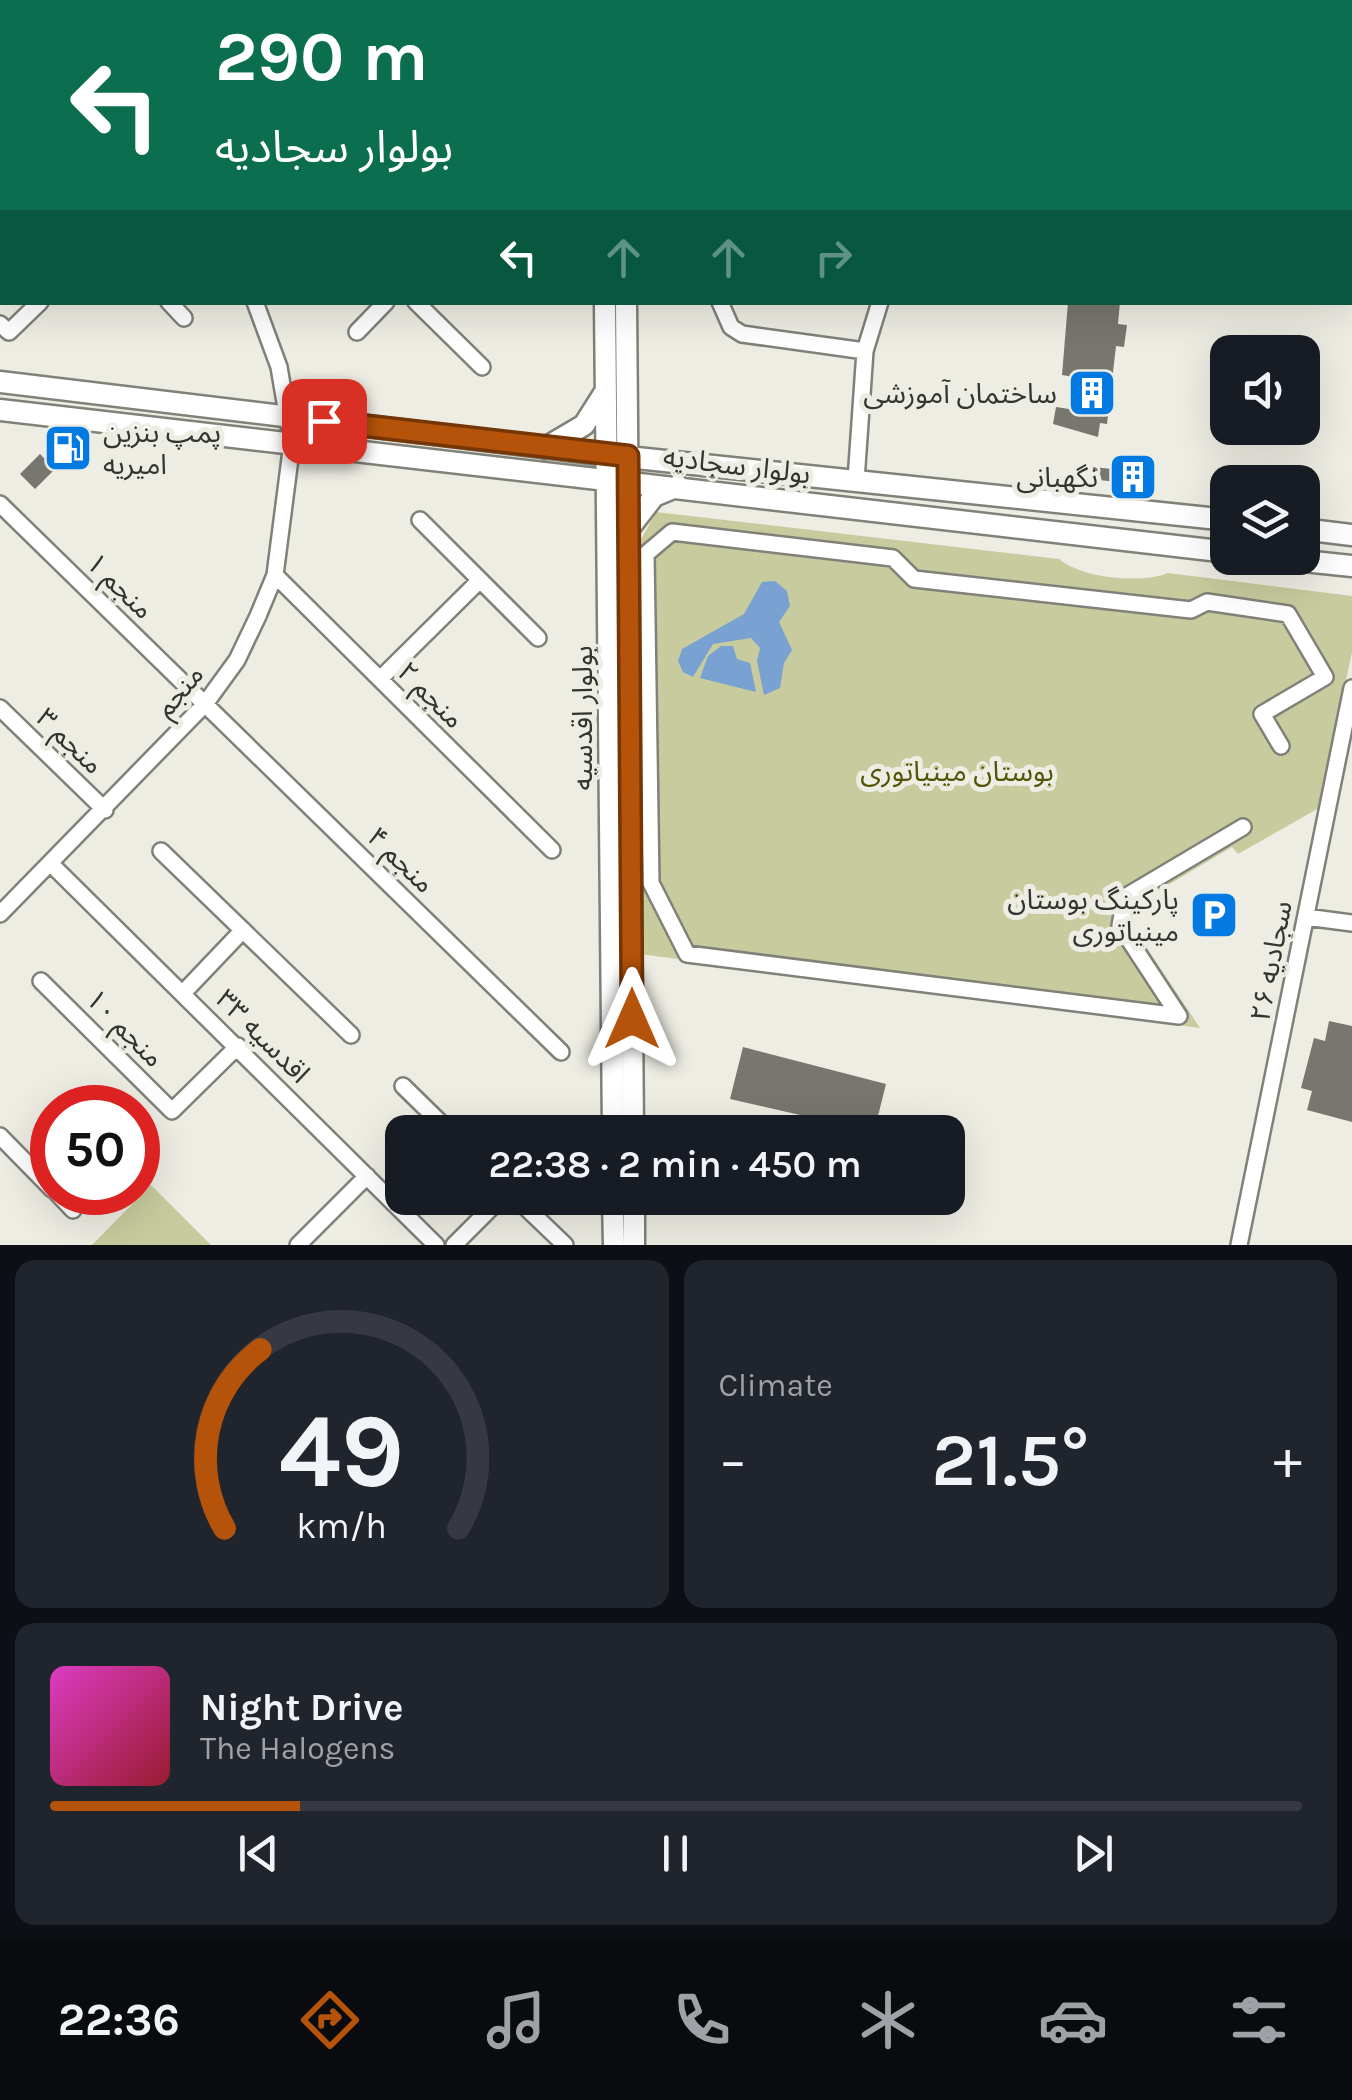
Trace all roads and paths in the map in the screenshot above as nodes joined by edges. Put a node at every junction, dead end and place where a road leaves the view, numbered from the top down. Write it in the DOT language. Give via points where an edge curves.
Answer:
graph roads {
  1 [pos="37,305"];
  2 [pos="172,305"];
  3 [pos="257,305"];
  4 [pos="383,305"];
  5 [pos="419,305"];
  6 [pos="605,305"];
  7 [pos="626,305"];
  8 [pos="721,305"];
  9 [pos="879,305"];
  10 [pos="184,318"];
  11 [pos="0,324"];
  12 [pos="357,332"];
  13 [pos="865,351"];
  14 [pos="482,367"];
  15 [pos="0,382"];
  16 [pos="606,390"];
  17 [pos="0,410"];
  18 [pos="291,417"];
  19 [pos="292,443"];
  20 [pos="545,448"];
  21 [pos="618,456"];
  22 [pos="618,479"];
  23 [pos="856,480"];
  24 [pos="678,486"];
  25 [pos="0,504"];
  26 [pos="1210,518"];
  27 [pos="420,520"];
  28 [pos="629,529"];
  29 [pos="1320,531"];
  30 [pos="1352,535"];
  31 [pos="1210,550"];
  32 [pos="1320,563"];
  33 [pos="1352,566"];
  34 [pos="275,575"];
  35 [pos="480,580"];
  36 [pos="538,638"];
  37 [pos="380,679"];
  38 [pos="1352,688"];
  39 [pos="205,704"];
  40 [pos="0,708"];
  41 [pos="1282,746"];
  42 [pos="1346,750"];
  43 [pos="105,810"];
  44 [pos="1242,826"];
  45 [pos="552,850"];
  46 [pos="161,851"];
  47 [pos="51,864"];
  48 [pos="0,914"];
  49 [pos="1306,917"];
  50 [pos="1352,923"];
  51 [pos="244,930"];
  52 [pos="42,981"];
  53 [pos="184,992"];
  54 [pos="351,1035"];
  55 [pos="238,1046"];
  56 [pos="561,1052"];
  57 [pos="402,1086"];
  58 [pos="432,1115"];
  59 [pos="613,1115"];
  60 [pos="633,1115"];
  61 [pos="0,1136"];
  62 [pos="30,1167"];
  63 [pos="367,1176"];
  64 [pos="483,1215"];
  65 [pos="534,1215"];
  66 [pos="613,1215"];
  67 [pos="634,1215"];
  68 [pos="305,1243"];
  69 [pos="436,1245"];
  70 [pos="454,1245"];
  71 [pos="565,1245"];
  72 [pos="614,1245"];
  73 [pos="634,1245"];
  74 [pos="1239,1245"];
  1 -- 11 [label="street" via="10,332"];
  2 -- 10 [label="street"];
  3 -- 18 [label="street, منجم"];
  4 -- 12 [label="street"];
  5 -- 14 [label="street"];
  6 -- 16 [label="main road, بولوار اقدسیه"];
  7 -- 21 [label="main road, بولوار اقدسیه"];
  8 -- 13 [label="street" via="731,327 762,339"];
  9 -- 13 [label="street"];
  13 -- 23 [label="street"];
  15 -- 18 [label="main road, بولوار سجادیه"];
  16 -- 20 [label="main road" via="584,425"];
  16 -- 21 [label="main road, بولوار اقدسیه"];
  17 -- 19 [label="main road, بولوار سجادیه"];
  18 -- 19 [label="street, منجم"];
  18 -- 20 [label="main road, بولوار سجادیه"];
  19 -- 22 [label="main road, بولوار سجادیه"];
  19 -- 34 [label="street, منجم"];
  20 -- 21 [label="main road, بولوار سجادیه"];
  21 -- 22 [label="main road, بولوار اقدسیه"];
  21 -- 23 [label="main road, بولوار سجادیه"];
  22 -- 24 [label="main road, بولوار سجادیه"];
  22 -- 28 [label="main road, بولوار اقدسیه"];
  22 -- 59 [label="main road, بولوار اقدسیه"];
  23 -- 26 [label="main road, بولوار سجادیه"];
  24 -- 28 [label="main road" via="646,503"];
  24 -- 31 [label="main road, بولوار سجادیه"];
  25 -- 39 [label="street, منجم ۱"];
  27 -- 35 [label="street"];
  28 -- 60 [label="main road, بولوار اقدسیه"];
  29 -- 30 [label="main road"];
  32 -- 33 [label="main road"];
  34 -- 37 [label="street, منجم ۲"];
  34 -- 39 [label="street, منجم" via="237,660"];
  35 -- 36 [label="street"];
  35 -- 37 [label="street"];
  37 -- 45 [label="street, منجم ۲"];
  38 -- 42 [label="street, سجادیه ۲۶"];
  39 -- 43 [label="street, منجم"];
  39 -- 56 [label="street, منجم ۴"];
  40 -- 43 [label="street, منجم ۳"];
  41 -- 44 [label="street" via="1262,714 1325,677 1288,614 1208,602 1191,610 914,579 892,558 672,532 646,554 651,883 687,954 1179,1016 1120,926 1126,898"];
  42 -- 49 [label="street, سجادیه ۲۶"];
  43 -- 47 [label="street, منجم"];
  46 -- 51 [label="street"];
  47 -- 48 [label="street, منجم"];
  47 -- 53 [label="street, اقدسیه ۳۳"];
  49 -- 50 [label="street"];
  49 -- 74 [label="street, سجادیه ۲۶"];
  51 -- 53 [label="street"];
  51 -- 54 [label="street"];
  52 -- 55 [label="street, منجم ۱۰" via="172,1111"];
  53 -- 55 [label="street, اقدسیه ۳۳"];
  55 -- 63 [label="street, اقدسیه ۳۳"];
  57 -- 58 [label="street"];
  61 -- 62 [label="street"];
  63 -- 68 [label="street"];
  63 -- 69 [label="street, اقدسیه ۳۳"];
  64 -- 70 [label="street"];
  65 -- 71 [label="street"];
  66 -- 72 [label="main road"];
  67 -- 73 [label="main road"];
}
